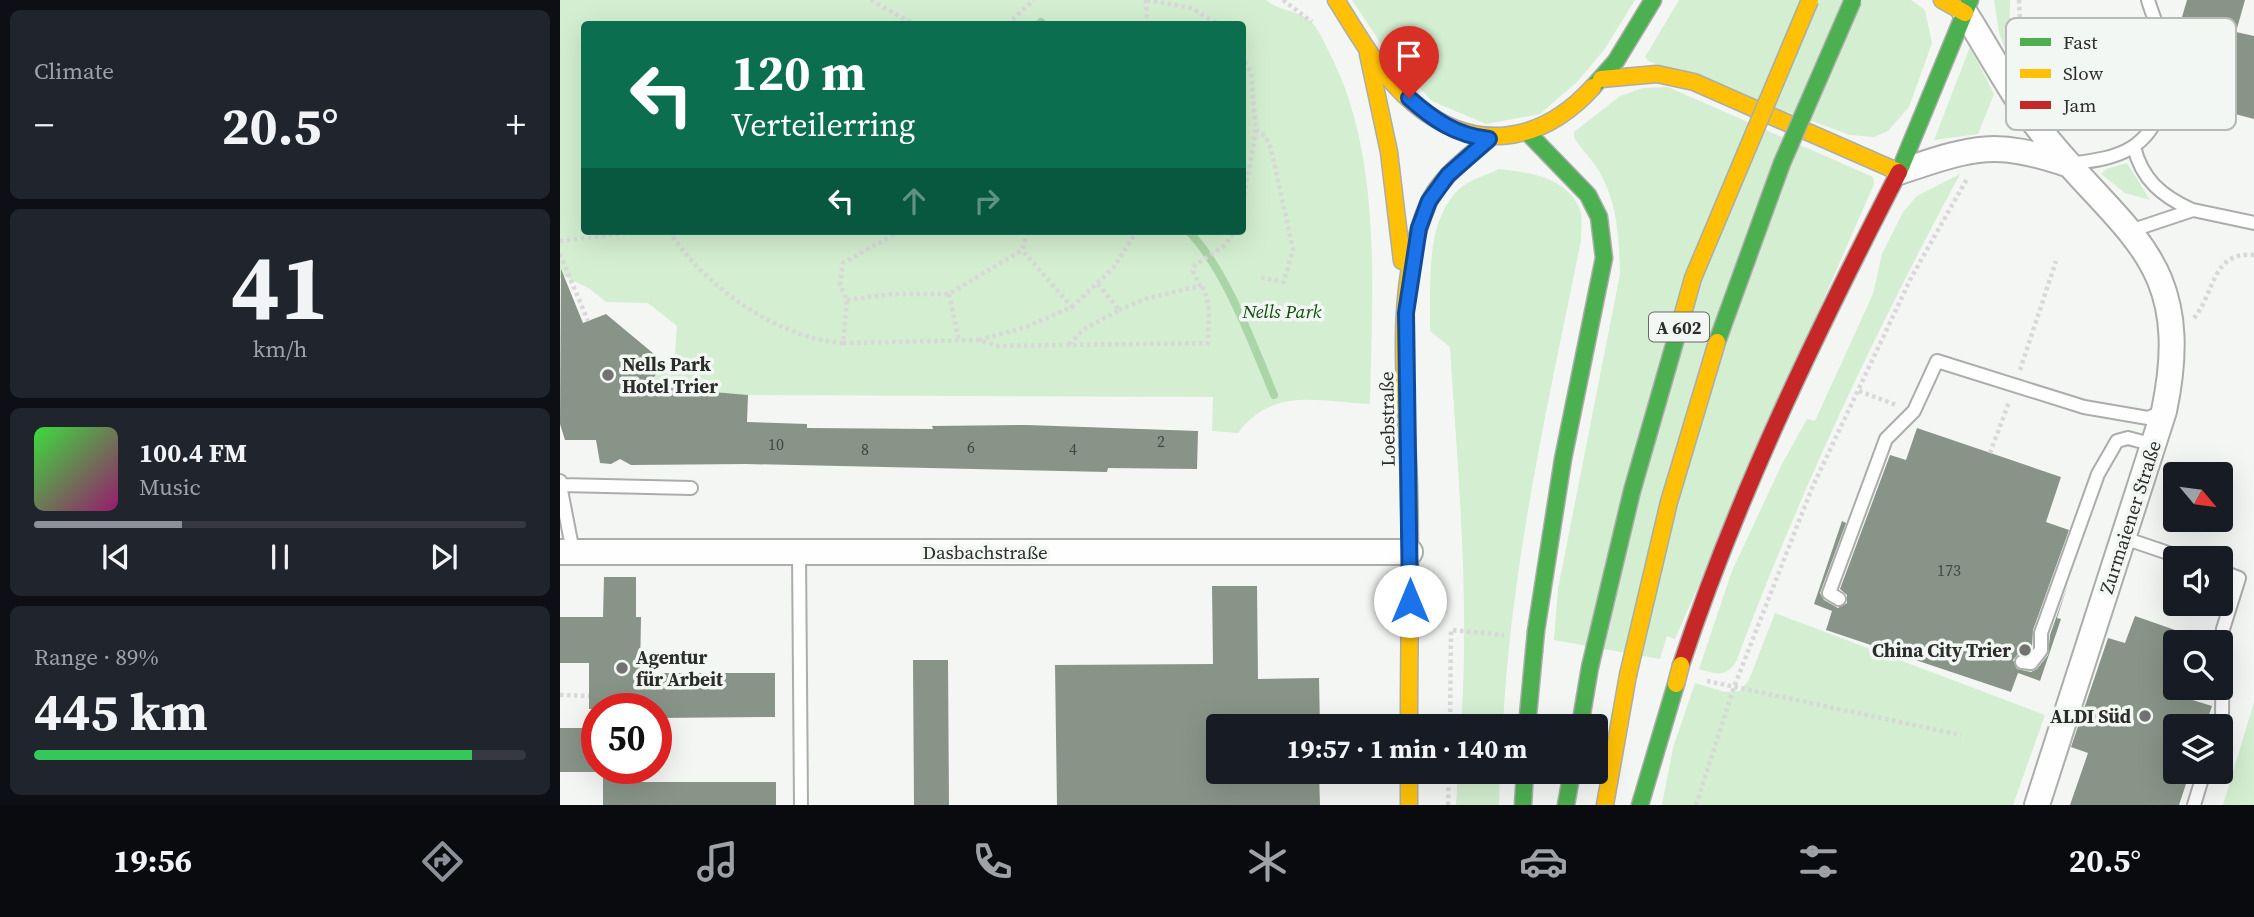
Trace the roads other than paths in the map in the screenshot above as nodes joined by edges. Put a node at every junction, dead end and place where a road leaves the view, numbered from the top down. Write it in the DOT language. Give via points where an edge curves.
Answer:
graph roads {
  1 [pos="1336,0"];
  2 [pos="1653,0"];
  3 [pos="1810,0"];
  4 [pos="1853,0"];
  5 [pos="1942,0"];
  6 [pos="2148,0"];
  7 [pos="1967,6"];
  8 [pos="2154,18"];
  9 [pos="1368,51"];
  10 [pos="1601,79"];
  11 [pos="2006,81"];
  12 [pos="2041,130"];
  13 [pos="2147,130"];
  14 [pos="1529,134"];
  15 [pos="1489,139"];
  16 [pos="2134,147"];
  17 [pos="2068,164"];
  18 [pos="1899,172"];
  19 [pos="2193,210"];
  20 [pos="2254,223"];
  21 [pos="2130,231"];
  22 [pos="1406,313"];
  23 [pos="2164,411"];
  24 [pos="2154,445"];
  25 [pos="561,484"];
  26 [pos="691,488"];
  27 [pos="2124,538"];
  28 [pos="2163,551"];
  29 [pos="566,552"];
  30 [pos="1410,552"];
  31 [pos="799,553"];
  32 [pos="2233,576"];
  33 [pos="2233,597"];
  34 [pos="1839,599"];
  35 [pos="2227,616"];
  36 [pos="2022,662"];
  37 [pos="1409,714"];
  38 [pos="1528,714"];
  39 [pos="1582,714"];
  40 [pos="2222,714"];
  41 [pos="1409,784"];
  42 [pos="1524,784"];
  43 [pos="1570,784"];
  44 [pos="2200,784"];
  45 [pos="801,805"];
  46 [pos="1409,805"];
  47 [pos="1523,805"];
  48 [pos="1566,805"];
  49 [pos="1605,805"];
  50 [pos="1640,805"];
  51 [pos="2037,805"];
  52 [pos="2194,805"];
  1 -- 9 [label="main road"];
  2 -- 10 [label="main road"];
  3 -- 39 [label="main road, A 602, bridge" via="1693,278 1629,503"];
  4 -- 49 [label="main road, A 602, bridge" via="1786,155 1708,373 1669,503"];
  5 -- 7 [label="main road, Zurmaiener Straße"];
  6 -- 8 [label="lane"];
  7 -- 11 [label="street, Zurmaiener Straße"];
  7 -- 18 [label="main road"];
  9 -- 15 [label="main road" via="1433,119 1468,136"];
  9 -- 22 [label="main road" via="1391,164"];
  10 -- 14 [label="main road" via="1583,100"];
  10 -- 18 [label="main road" via="1657,74 1694,82"];
  12 -- 17 [label="street, Zurmaiener Straße"];
  13 -- 16 [label="lane"];
  14 -- 15 [label="main road"];
  14 -- 38 [label="main road, bridge" via="1588,195 1599,217 1604,258 1563,459"];
  15 -- 22 [label="main road, Loebstraße" via="1448,175 1429,201 1419,228"];
  16 -- 17 [label="lane, Zurmaiener Straße"];
  16 -- 19 [label="lane" via="2152,185"];
  17 -- 18 [label="street, Zurmaiener Straße" via="2026,150 1986,148 1965,150"];
  17 -- 21 [label="street, Zurmaiener Straße"];
  18 -- 50 [label="main road, bridge" via="1784,406 1715,569"];
  19 -- 20 [label="lane"];
  19 -- 21 [label="lane"];
  21 -- 23 [label="street, Zurmaiener Straße" via="2161,280 2173,337"];
  22 -- 30 [label="main road, Loebstraße"];
  23 -- 24 [label="street, Zurmaiener Straße"];
  23 -- 34 [label="lane" via="2148,418 2084,407 1937,361 1914,411 1886,439 1876,462 1829,593"];
  24 -- 27 [label="street, Zurmaiener Straße"];
  24 -- 36 [label="lane" via="2128,438 2117,441 2098,474 2041,633 2041,650 2031,663"];
  25 -- 26 [label="lane"];
  25 -- 29 [label="lane"];
  27 -- 28 [label="lane"];
  27 -- 51 [label="street, Zurmaiener Straße"];
  29 -- 31 [label="street, Dasbachstraße"];
  30 -- 31 [label="street, Dasbachstraße"];
  30 -- 37 [label="main road, Loebstraße"];
  31 -- 45 [label="lane"];
  32 -- 33 [label="lane" via="2239,578"];
  35 -- 40 [label="lane"];
  41 -- 46 [label="main road"];
  42 -- 47 [label="main road"];
  43 -- 48 [label="main road"];
  44 -- 52 [label="lane"];
}
